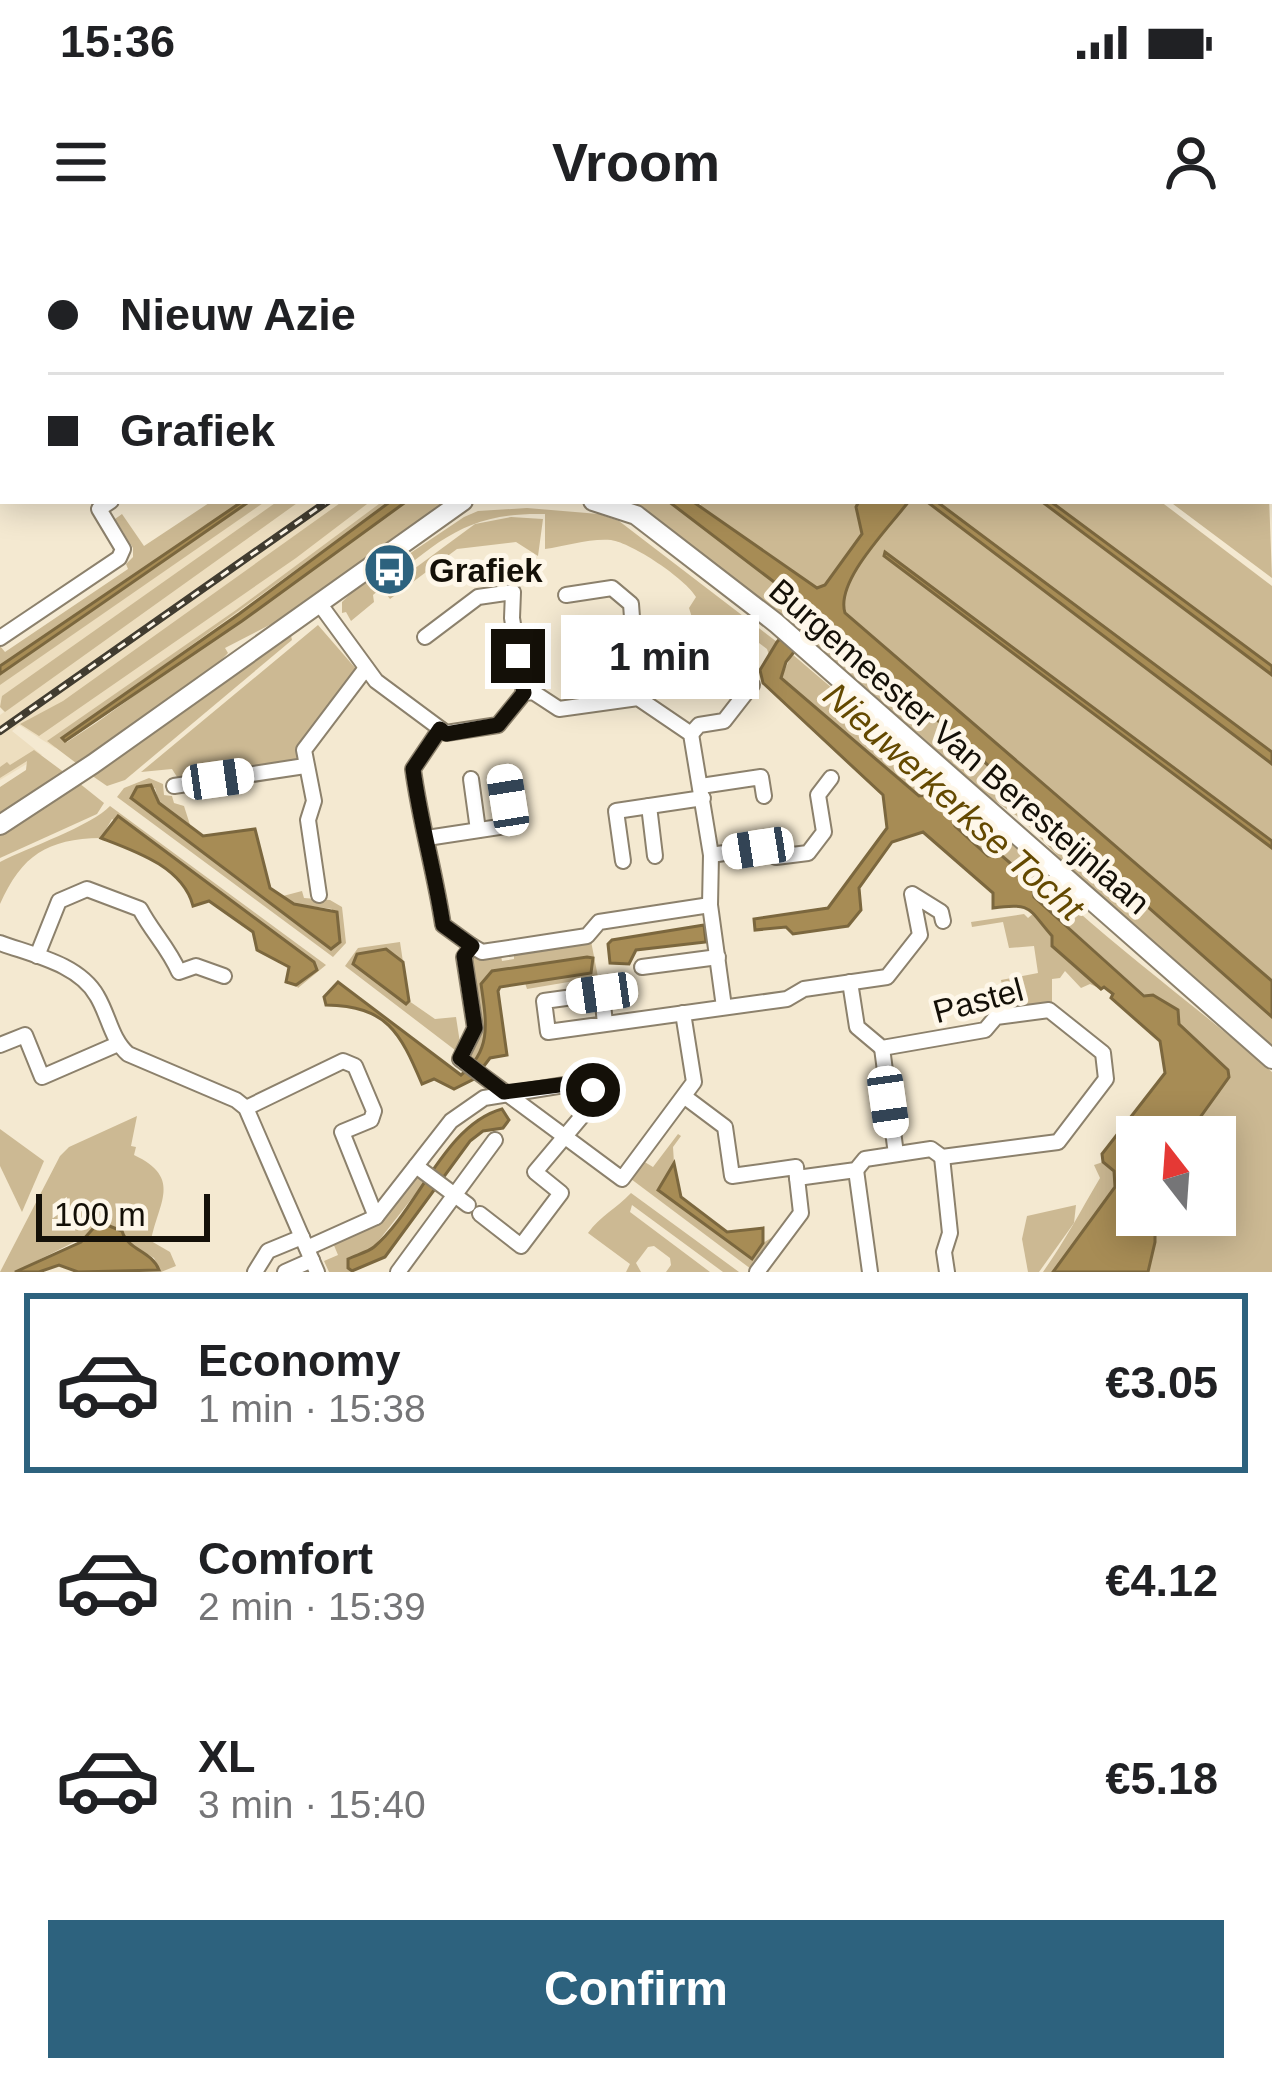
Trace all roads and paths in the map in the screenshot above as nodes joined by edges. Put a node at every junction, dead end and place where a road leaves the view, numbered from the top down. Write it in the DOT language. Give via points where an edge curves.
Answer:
graph roads {
  1 [pos="101,504"];
  2 [pos="459,504"];
  3 [pos="602,504"];
  4 [pos="566,595"];
  5 [pos="319,603"];
  6 [pos="425,637"];
  7 [pos="0,638"];
  8 [pos="366,668"];
  9 [pos="752,685"];
  10 [pos="524,693"];
  11 [pos="638,698"];
  12 [pos="440,729"];
  13 [pos="691,734"];
  14 [pos="305,766"];
  15 [pos="504,775"];
  16 [pos="831,778"];
  17 [pos="471,779"];
  18 [pos="174,786"];
  19 [pos="702,792"];
  20 [pos="764,796"];
  21 [pos="649,806"];
  22 [pos="0,825"];
  23 [pos="478,830"];
  24 [pos="427,838"];
  25 [pos="711,855"];
  26 [pos="656,856"];
  27 [pos="623,861"];
  28 [pos="319,895"];
  29 [pos="710,905"];
  30 [pos="943,921"];
  31 [pos="472,946"];
  32 [pos="2,948"];
  33 [pos="37,956"];
  34 [pos="718,957"];
  35 [pos="643,967"];
  36 [pos="224,976"];
  37 [pos="850,982"];
  38 [pos="724,1007"];
  39 [pos="683,1013"];
  40 [pos="605,1024"];
  41 [pos="0,1045"];
  42 [pos="118,1045"];
  43 [pos="882,1048"];
  44 [pos="1272,1059"];
  45 [pos="504,1092"];
  46 [pos="685,1097"];
  47 [pos="246,1108"];
  48 [pos="566,1137"];
  49 [pos="495,1140"];
  50 [pos="896,1154"];
  51 [pos="943,1157"];
  52 [pos="421,1169"];
  53 [pos="856,1170"];
  54 [pos="797,1178"];
  55 [pos="461,1200"];
  56 [pos="376,1217"];
  57 [pos="310,1254"];
  58 [pos="255,1272"];
  59 [pos="285,1272"];
  60 [pos="398,1272"];
  61 [pos="758,1272"];
  62 [pos="870,1272"];
  63 [pos="947,1272"];
  1 -- 7 [label="street" via="121,542 119,558"];
  2 -- 5 [label="main road"];
  3 -- 44 [label="main road, Burgemeester Van Beresteijnlaan" via="636,515 776,623"];
  4 -- 11 [label="street" via="613,589 631,604"];
  5 -- 8 [label="street"];
  5 -- 22 [label="main road"];
  6 -- 10 [label="street" via="478,597 513,592"];
  8 -- 12 [label="street"];
  8 -- 14 [label="street" via="304,750"];
  9 -- 13 [label="street" via="724,721"];
  10 -- 11 [label="street" via="559,709"];
  10 -- 12 [label="street" via="498,725"];
  11 -- 13 [label="street"];
  12 -- 24 [label="street" via="413,769"];
  13 -- 19 [label="street"];
  14 -- 18 [label="street"];
  14 -- 28 [label="street"];
  15 -- 23 [label="street" via="512,825"];
  16 -- 25 [label="street" via="818,795 824,832 808,853 776,857 758,848"];
  17 -- 23 [label="street"];
  19 -- 20 [label="street" via="761,777"];
  19 -- 21 [label="street"];
  19 -- 25 [label="street"];
  21 -- 26 [label="street"];
  21 -- 27 [label="street" via="616,811"];
  23 -- 24 [label="street"];
  24 -- 31 [label="street" via="443,925"];
  25 -- 29 [label="street"];
  29 -- 31 [label="street" via="599,922 587,936 482,952"];
  29 -- 34 [label="street"];
  30 -- 37 [label="street" via="912,894 920,935 887,977"];
  31 -- 45 [label="street" via="464,956 475,1028 464,1062"];
  32 -- 33 [label="street"];
  33 -- 36 [label="street" via="59,901 87,889 140,908 179,972 196,966"];
  33 -- 42 [label="street" via="91,987"];
  34 -- 35 [label="street"];
  34 -- 38 [label="street"];
  37 -- 38 [label="street"];
  37 -- 43 [label="street" via="856,1027"];
  38 -- 39 [label="street"];
  39 -- 40 [label="street"];
  39 -- 46 [label="street" via="694,1082"];
  40 -- 40 [label="street" via="602,993 544,1000 548,1032"];
  41 -- 42 [label="street" via="25,1035 42,1077"];
  42 -- 47 [label="street"];
  43 -- 50 [label="street"];
  43 -- 51 [label="street, Pastel" via="1049,1010 1103,1053 1106,1078 1058,1142"];
  45 -- 48 [label="street"];
  45 -- 48 [label="street" via="583,1082 593,1102"];
  45 -- 52 [label="street" via="451,1121"];
  46 -- 48 [label="street" via="622,1179"];
  46 -- 54 [label="street, Pastel" via="725,1127 732,1176 796,1167"];
  47 -- 56 [label="street" via="343,1060 355,1066 374,1111 342,1132"];
  47 -- 57 [label="street"];
  48 -- 55 [label="street" via="535,1172 561,1192 521,1246"];
  49 -- 55 [label="street"];
  50 -- 51 [label="street, Pastel" via="931,1149"];
  50 -- 53 [label="street, Pastel" via="865,1159"];
  51 -- 63 [label="street"];
  52 -- 55 [label="street"];
  52 -- 56 [label="street"];
  53 -- 54 [label="street, Pastel"];
  53 -- 62 [label="street"];
  54 -- 61 [label="street" via="801,1213"];
  55 -- 60 [label="street"];
  56 -- 57 [label="street"];
  57 -- 58 [label="street" via="268,1251"];
  57 -- 59 [label="street"];
}
